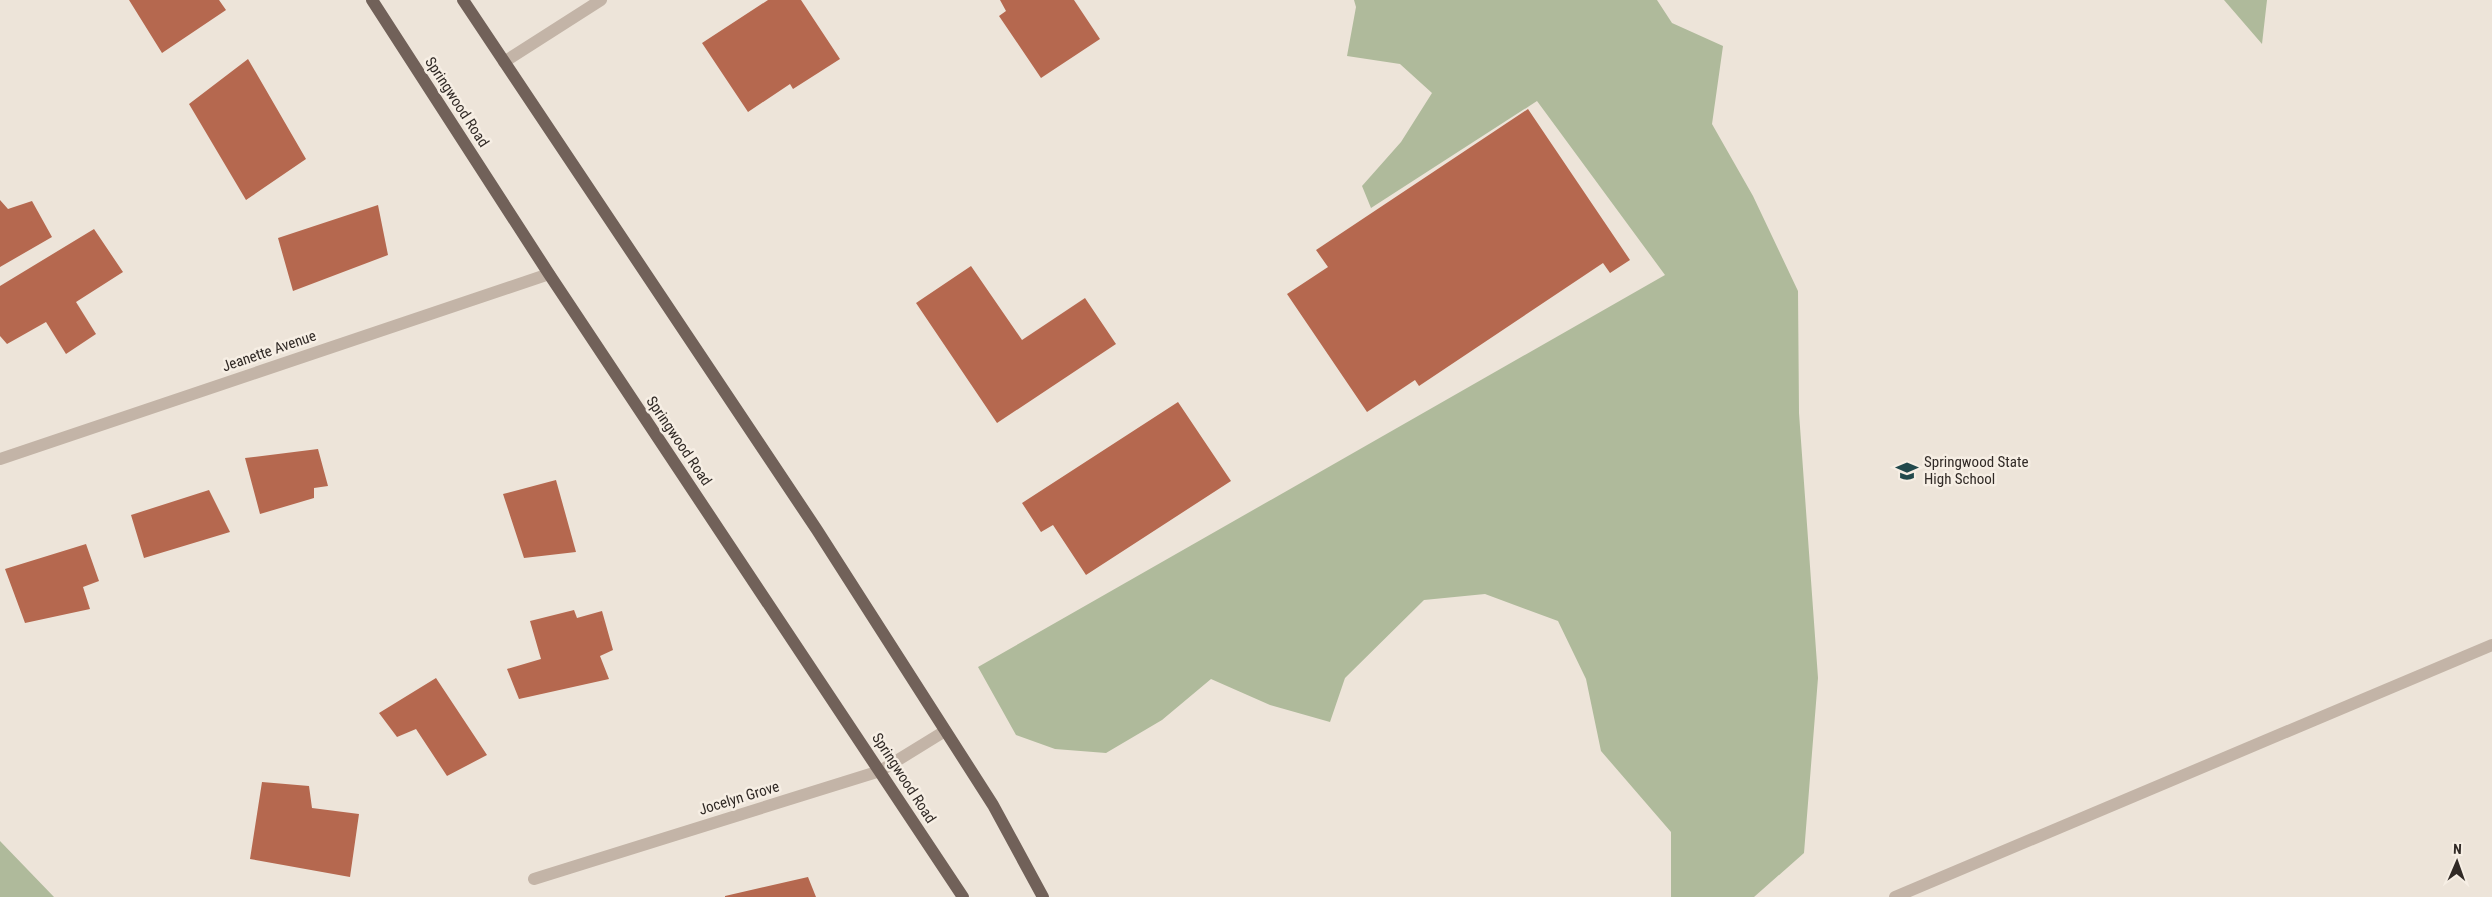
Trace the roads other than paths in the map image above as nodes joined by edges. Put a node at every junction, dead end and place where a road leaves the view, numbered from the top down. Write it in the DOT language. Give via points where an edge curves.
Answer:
graph roads {
  1 [pos="372,0"];
  2 [pos="463,0"];
  3 [pos="601,0"];
  4 [pos="504,62"];
  5 [pos="549,274"];
  6 [pos="1,456"];
  7 [pos="2492,645"];
  8 [pos="945,730"];
  9 [pos="880,771"];
  10 [pos="534,879"];
  11 [pos="963,897"];
  12 [pos="1043,897"];
  13 [pos="1895,897"];
  1 -- 5 [label="main road, Springwood Road"];
  2 -- 4 [label="main road"];
  3 -- 4 [label="street"];
  4 -- 8 [label="main road" via="817,530"];
  5 -- 6 [label="street, Jeanette Avenue"];
  5 -- 9 [label="main road, Springwood Road"];
  7 -- 13 [label="street"];
  8 -- 9 [label="street, Jocelyn Grove"];
  8 -- 12 [label="main road" via="993,805"];
  9 -- 10 [label="street, Jocelyn Grove"];
  9 -- 11 [label="main road, Springwood Road"];
}
